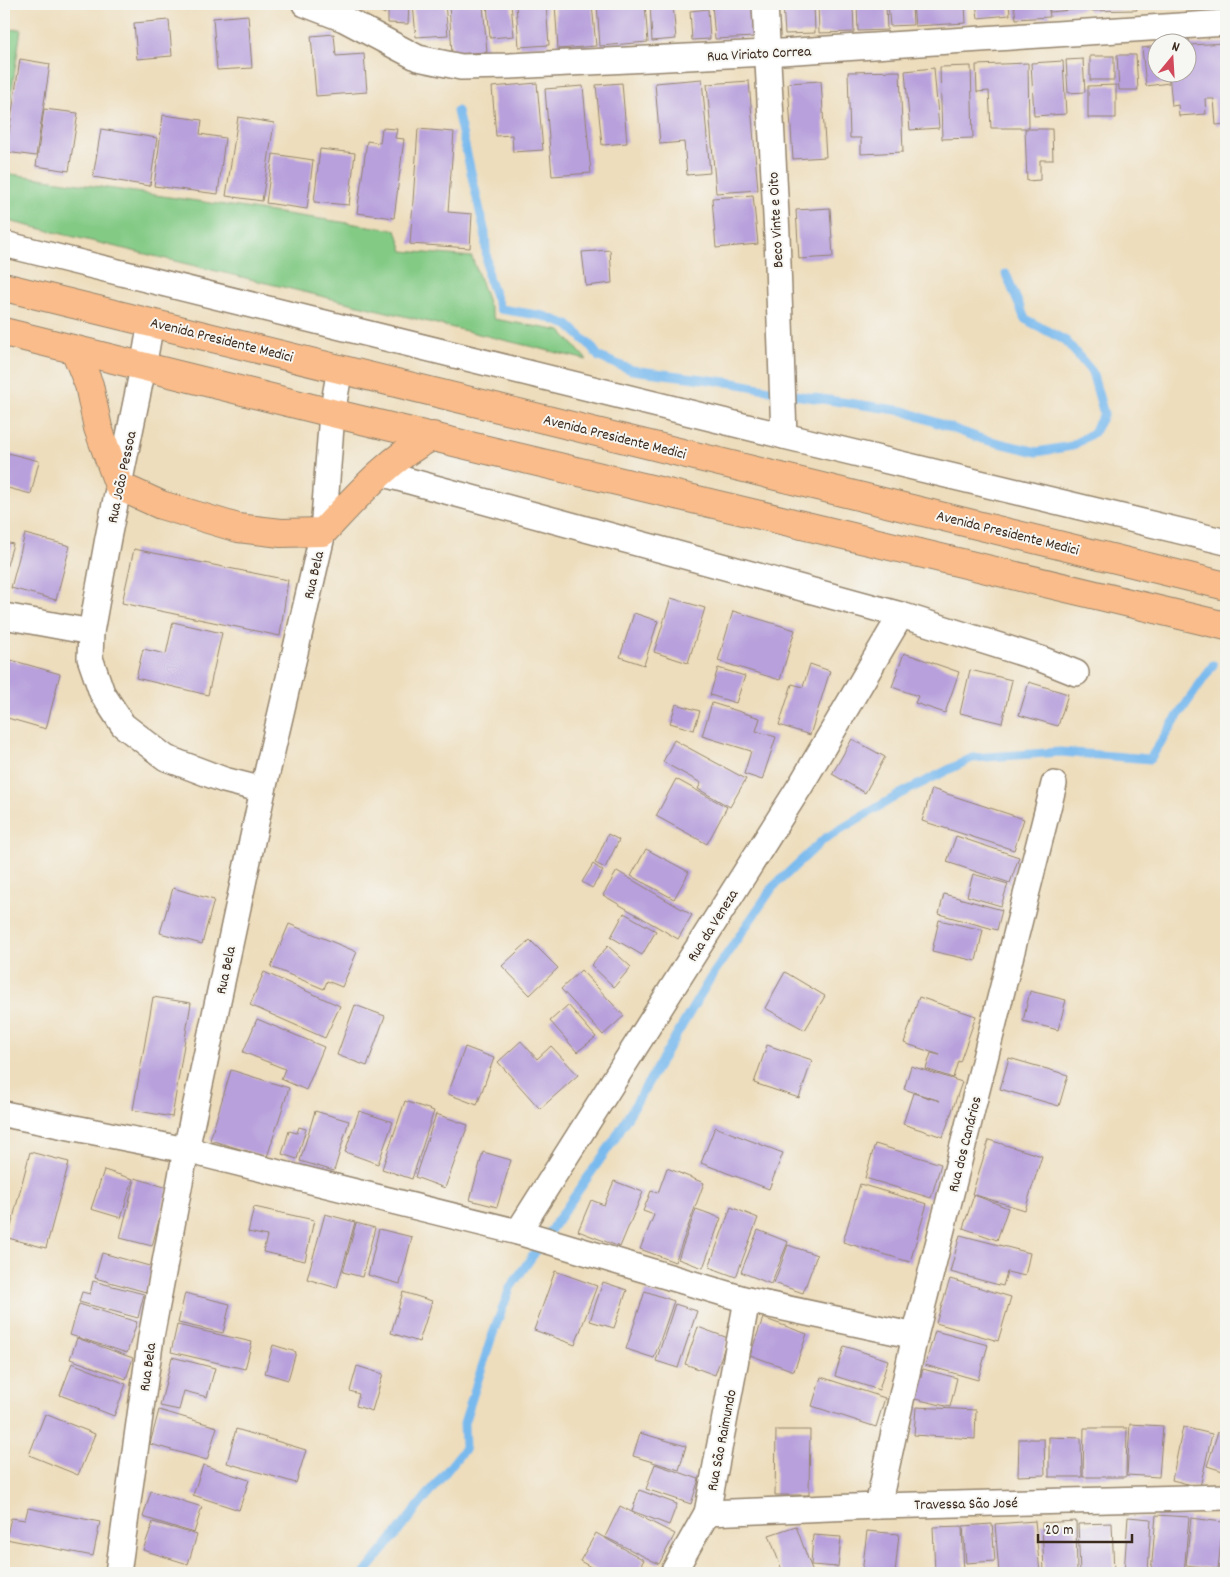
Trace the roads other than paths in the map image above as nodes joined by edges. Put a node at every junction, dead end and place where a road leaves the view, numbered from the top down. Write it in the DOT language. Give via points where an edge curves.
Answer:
graph roads {
  1 [pos="305,4"];
  2 [pos="765,4"];
  3 [pos="1226,23"];
  4 [pos="766,54"];
  5 [pos="4,244"];
  6 [pos="4,287"];
  7 [pos="151,322"];
  8 [pos="4,332"];
  9 [pos="75,350"];
  10 [pos="143,368"];
  11 [pos="340,369"];
  12 [pos="332,413"];
  13 [pos="433,436"];
  14 [pos="784,436"];
  15 [pos="380,473"];
  16 [pos="119,486"];
  17 [pos="323,532"];
  18 [pos="1226,542"];
  19 [pos="1226,586"];
  20 [pos="4,616"];
  21 [pos="901,616"];
  22 [pos="1226,626"];
  23 [pos="91,632"];
  24 [pos="1076,673"];
  25 [pos="1054,784"];
  26 [pos="263,790"];
  27 [pos="4,1114"];
  28 [pos="186,1150"];
  29 [pos="521,1232"];
  30 [pos="747,1300"];
  31 [pos="915,1336"];
  32 [pos="1226,1497"];
  33 [pos="878,1506"];
  34 [pos="707,1513"];
  35 [pos="118,1573"];
  36 [pos="673,1573"];
  1 -- 4 [label="street, Rua Viriato Correa" via="344,19 418,58 461,67"];
  2 -- 4 [label="street, Beco Vinte e Oito"];
  3 -- 4 [label="street, Rua Viriato Correa"];
  4 -- 14 [label="street, Beco Vinte e Oito"];
  5 -- 14 [label="street"];
  6 -- 7 [label="main road, Avenida Presidente Medici"];
  7 -- 10 [label="street, Rua João Pessoa"];
  7 -- 11 [label="main road, Avenida Presidente Medici"];
  8 -- 9 [label="main road"];
  9 -- 10 [label="main road"];
  9 -- 16 [label="main road" via="89,385 98,428"];
  10 -- 12 [label="main road"];
  10 -- 16 [label="street, Rua João Pessoa"];
  11 -- 12 [label="street, Rua Bela"];
  11 -- 19 [label="main road, Avenida Presidente Medici"];
  12 -- 13 [label="main road"];
  12 -- 17 [label="street, Rua Bela"];
  13 -- 15 [label="main road" via="414,445"];
  13 -- 22 [label="main road"];
  14 -- 18 [label="street"];
  15 -- 17 [label="main road"];
  15 -- 21 [label="street"];
  16 -- 17 [label="main road" via="161,505 238,528 281,533"];
  16 -- 23 [label="street, Rua João Pessoa"];
  17 -- 26 [label="street, Rua Bela"];
  20 -- 23 [label="street"];
  21 -- 24 [label="street"];
  21 -- 29 [label="street, Rua da Veneza" via="802,783"];
  23 -- 26 [label="street, Rua João Pessoa" via="90,658 102,693 123,724 166,758 224,780"];
  25 -- 31 [label="street, Rua dos Canários"];
  26 -- 28 [label="street, Rua Bela"];
  27 -- 28 [label="street"];
  28 -- 29 [label="street"];
  28 -- 35 [label="street, Rua Bela" via="151,1337"];
  29 -- 30 [label="street"];
  30 -- 31 [label="street"];
  30 -- 34 [label="street, Rua São Raimundo"];
  31 -- 33 [label="street, Rua dos Canários"];
  32 -- 33 [label="street, Travessa São José"];
  33 -- 34 [label="street, Travessa São José"];
  34 -- 36 [label="street, Rua São Raimundo"];
}
